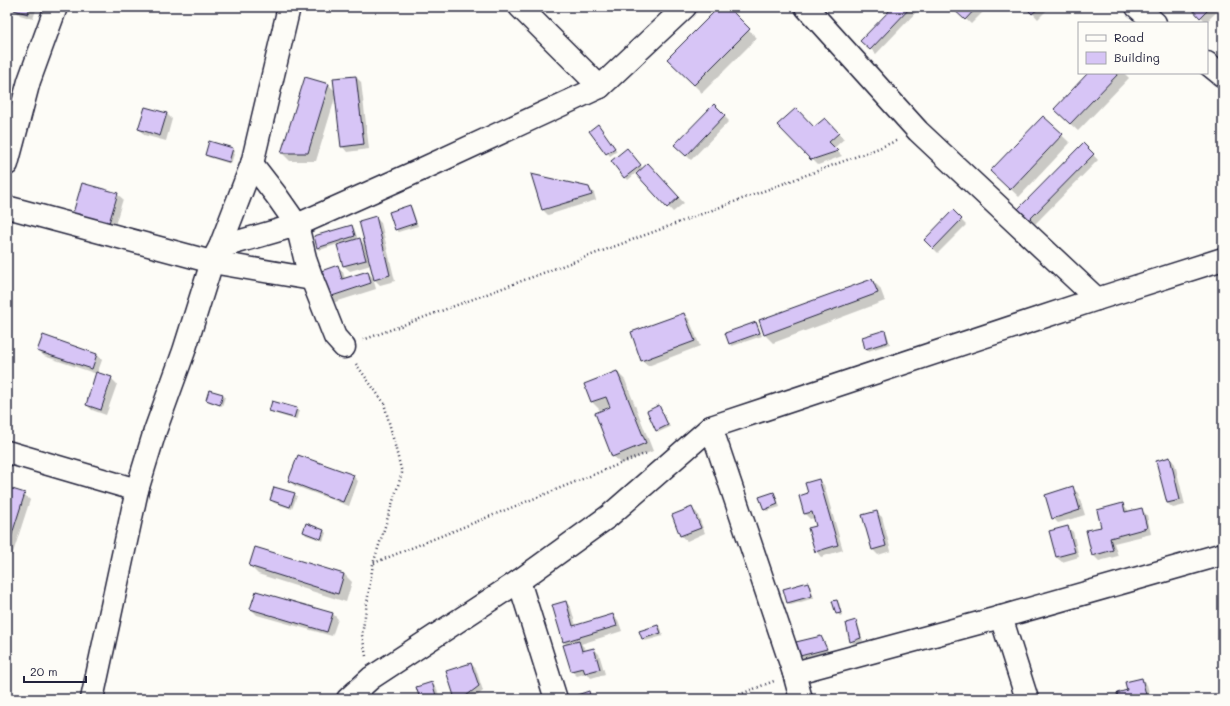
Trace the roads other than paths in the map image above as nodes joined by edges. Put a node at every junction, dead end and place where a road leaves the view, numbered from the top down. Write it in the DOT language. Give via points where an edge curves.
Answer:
graph roads {
  1 [pos="56,7"];
  2 [pos="289,7"];
  3 [pos="520,7"];
  4 [pos="685,7"];
  5 [pos="806,7"];
  6 [pos="1137,7"];
  7 [pos="1154,22"];
  8 [pos="1208,64"];
  9 [pos="1223,76"];
  10 [pos="600,87"];
  11 [pos="7,164"];
  12 [pos="252,164"];
  13 [pos="7,207"];
  14 [pos="297,225"];
  15 [pos="216,254"];
  16 [pos="1223,259"];
  17 [pos="312,278"];
  18 [pos="1097,299"];
  19 [pos="344,347"];
  20 [pos="711,427"];
  21 [pos="7,452"];
  22 [pos="137,490"];
  23 [pos="1223,554"];
  24 [pos="519,581"];
  25 [pos="1001,617"];
  26 [pos="794,673"];
  27 [pos="92,699"];
  28 [pos="348,699"];
  29 [pos="556,699"];
  30 [pos="801,699"];
  31 [pos="1026,699"];
  1 -- 11 [label="street" via="29,80"];
  2 -- 12 [label="street"];
  3 -- 10 [label="street"];
  4 -- 10 [label="street"];
  5 -- 18 [label="street" via="918,131"];
  6 -- 7 [label="street"];
  8 -- 9 [label="street"];
  10 -- 14 [label="street"];
  12 -- 14 [label="street"];
  12 -- 15 [label="street"];
  13 -- 15 [label="street"];
  14 -- 15 [label="street"];
  14 -- 17 [label="street"];
  15 -- 17 [label="street"];
  15 -- 22 [label="street"];
  16 -- 18 [label="street"];
  17 -- 19 [label="street" via="335,337"];
  18 -- 20 [label="street"];
  20 -- 24 [label="street" via="609,516"];
  20 -- 26 [label="street"];
  21 -- 22 [label="street"];
  22 -- 27 [label="street"];
  23 -- 25 [label="street"];
  24 -- 28 [label="street" via="371,678"];
  24 -- 29 [label="street"];
  25 -- 26 [label="street"];
  25 -- 31 [label="street"];
  26 -- 30 [label="street"];
}
